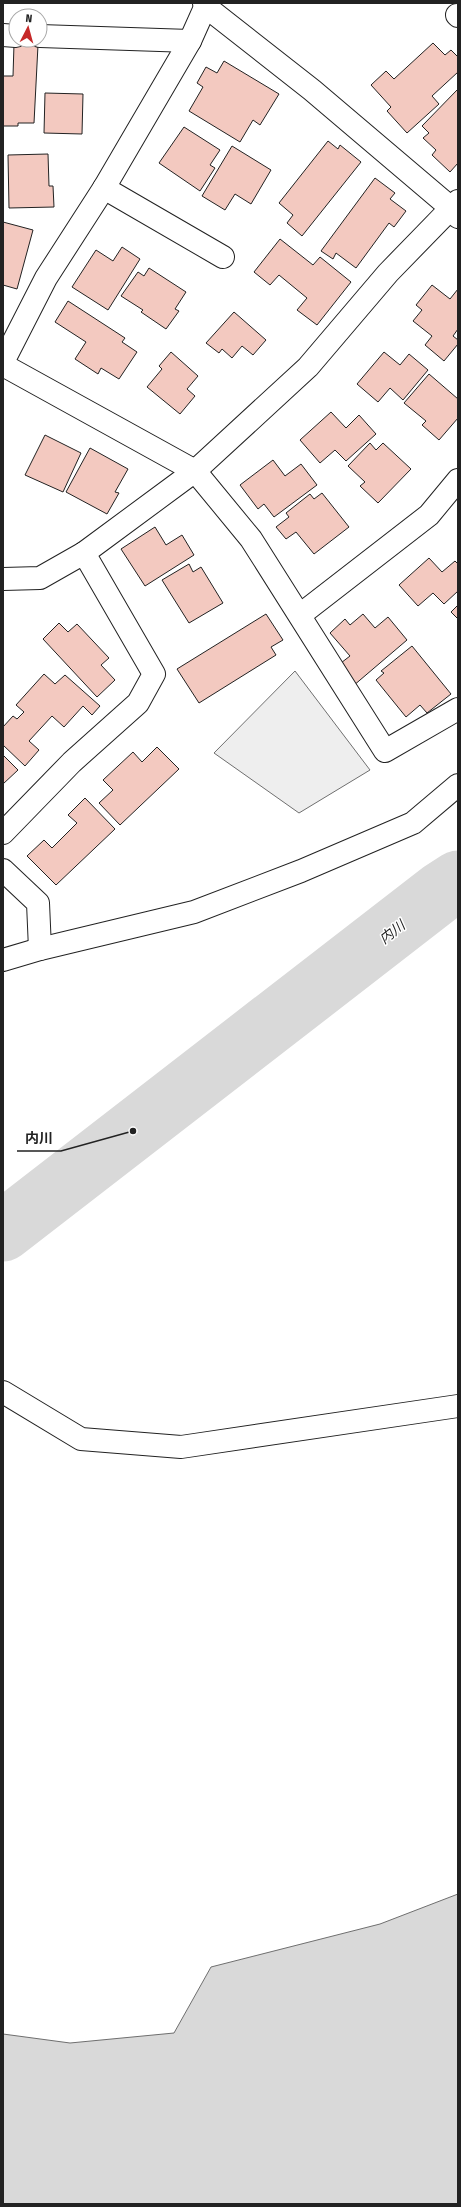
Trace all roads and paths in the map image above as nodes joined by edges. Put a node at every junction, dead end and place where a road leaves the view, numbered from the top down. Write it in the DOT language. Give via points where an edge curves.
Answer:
graph roads {
  1 [pos="205,4"];
  2 [pos="48,36"];
  3 [pos="190,40"];
  4 [pos="104,188"];
  5 [pos="456,209"];
  6 [pos="223,258"];
  7 [pos="3,362"];
  8 [pos="3,365"];
  9 [pos="195,471"];
  10 [pos="458,480"];
  11 [pos="84,553"];
  12 [pos="3,579"];
  13 [pos="300,615"];
  14 [pos="458,709"];
  15 [pos="458,785"];
  16 [pos="3,833"];
  17 [pos="3,870"];
  18 [pos="40,949"];
  19 [pos="3,960"];
  20 [pos="3,1392"];
  21 [pos="458,1406"];
  1 -- 3 [label="street"];
  1 -- 5 [label="street"];
  2 -- 3 [label="street"];
  3 -- 4 [label="street"];
  4 -- 6 [label="street"];
  4 -- 7 [label="street" via="46,278"];
  5 -- 9 [label="street" via="388,273 308,367"];
  8 -- 9 [label="street"];
  9 -- 11 [label="street"];
  9 -- 13 [label="street" via="251,538"];
  10 -- 13 [label="street" via="429,515"];
  11 -- 12 [label="street" via="40,578"];
  11 -- 16 [label="street" via="154,674 138,703 72,762"];
  13 -- 14 [label="street" via="385,751"];
  15 -- 18 [label="street" via="413,823 301,871 194,912"];
  17 -- 18 [label="street" via="38,903"];
  18 -- 19 [label="street"];
  20 -- 21 [label="street" via="81,1439 181,1447"];
}
